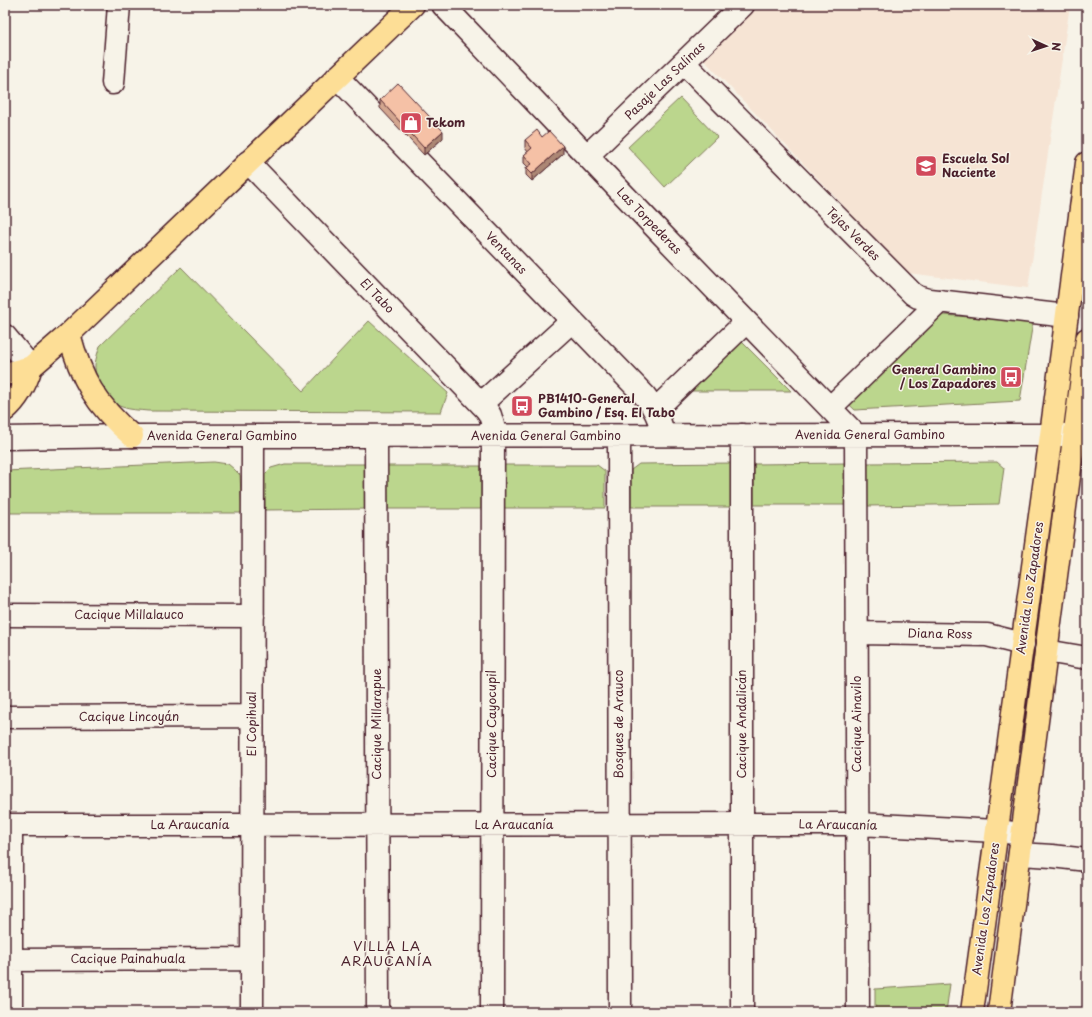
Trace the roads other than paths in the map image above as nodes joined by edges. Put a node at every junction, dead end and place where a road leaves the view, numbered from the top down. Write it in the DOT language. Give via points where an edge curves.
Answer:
graph roads {
  1 [pos="119,5"];
  2 [pos="413,5"];
  3 [pos="443,5"];
  4 [pos="743,5"];
  5 [pos="684,63"];
  6 [pos="337,77"];
  7 [pos="112,83"];
  8 [pos="587,156"];
  9 [pos="248,162"];
  10 [pos="1087,163"];
  11 [pos="940,301"];
  12 [pos="1067,316"];
  13 [pos="572,321"];
  14 [pos="746,322"];
  15 [pos="69,334"];
  16 [pos="5,336"];
  17 [pos="1087,339"];
  18 [pos="31,367"];
  19 [pos="5,374"];
  20 [pos="481,404"];
  21 [pos="830,408"];
  22 [pos="5,410"];
  23 [pos="655,410"];
  24 [pos="664,435"];
  25 [pos="856,435"];
  26 [pos="1051,435"];
  27 [pos="1080,435"];
  28 [pos="132,436"];
  29 [pos="253,436"];
  30 [pos="376,436"];
  31 [pos="493,436"];
  32 [pos="619,436"];
  33 [pos="742,436"];
  34 [pos="5,438"];
  35 [pos="5,615"];
  36 [pos="253,616"];
  37 [pos="857,633"];
  38 [pos="1023,644"];
  39 [pos="1046,651"];
  40 [pos="1087,658"];
  41 [pos="252,716"];
  42 [pos="5,717"];
  43 [pos="619,824"];
  44 [pos="742,824"];
  45 [pos="858,824"];
  46 [pos="8,825"];
  47 [pos="252,825"];
  48 [pos="377,825"];
  49 [pos="492,825"];
  50 [pos="997,831"];
  51 [pos="1021,844"];
  52 [pos="1087,860"];
  53 [pos="252,959"];
  54 [pos="8,960"];
  55 [pos="11,1012"];
  56 [pos="252,1012"];
  57 [pos="378,1012"];
  58 [pos="492,1012"];
  59 [pos="620,1012"];
  60 [pos="742,1012"];
  61 [pos="858,1012"];
  62 [pos="972,1012"];
  63 [pos="999,1012"];
  1 -- 7 [label="street"];
  2 -- 6 [label="main road"];
  3 -- 8 [label="street, Las Torpederas"];
  4 -- 5 [label="street, Pasaje Las Salinas"];
  5 -- 8 [label="street, Pasaje Las Salinas"];
  5 -- 11 [label="street, Tejas Verdes" via="908,290 918,297"];
  6 -- 9 [label="main road"];
  6 -- 13 [label="street, Ventanas"];
  8 -- 14 [label="street, Las Torpederas"];
  9 -- 15 [label="main road"];
  9 -- 20 [label="street, El Tabo"];
  10 -- 12 [label="main road, Avenida Los Zapadores"];
  11 -- 12 [label="street, Tejas Verdes"];
  11 -- 21 [label="street"];
  12 -- 26 [label="main road, Avenida Los Zapadores"];
  13 -- 20 [label="street"];
  13 -- 23 [label="street, Ventanas"];
  14 -- 21 [label="street, Las Torpederas"];
  14 -- 23 [label="street"];
  15 -- 18 [label="main road"];
  15 -- 28 [label="main road" via="74,353 91,391"];
  16 -- 18 [label="street"];
  17 -- 27 [label="main road, Avenida Los Zapadores"];
  18 -- 19 [label="main road"];
  18 -- 22 [label="main road" via="19,395"];
  20 -- 31 [label="street, El Tabo" via="490,415"];
  21 -- 25 [label="street, Las Torpederas"];
  23 -- 24 [label="street, Ventanas"];
  24 -- 32 [label="street, Avenida General Gambino"];
  24 -- 33 [label="street, Avenida General Gambino"];
  25 -- 26 [label="street, Avenida General Gambino"];
  25 -- 33 [label="street, Avenida General Gambino"];
  25 -- 37 [label="street, Cacique Ainavilo"];
  26 -- 27 [label="street, Avenida General Gambino"];
  26 -- 38 [label="main road, Avenida Los Zapadores"];
  27 -- 39 [label="main road, Avenida Los Zapadores"];
  28 -- 29 [label="street, Avenida General Gambino"];
  28 -- 34 [label="street, Avenida General Gambino"];
  29 -- 30 [label="street, Avenida General Gambino"];
  29 -- 36 [label="street, El Copihual"];
  30 -- 31 [label="street, Avenida General Gambino"];
  30 -- 48 [label="street, Cacique Millarapue"];
  31 -- 32 [label="street, Avenida General Gambino"];
  31 -- 49 [label="street, Cacique Cayocupil"];
  32 -- 43 [label="street, Bosques de Arauco"];
  33 -- 44 [label="street, Cacique Andalicán"];
  35 -- 36 [label="street, Cacique Millalauco"];
  36 -- 41 [label="street, El Copihual"];
  37 -- 38 [label="street, Diana Ross" via="987,635"];
  37 -- 45 [label="street, Cacique Ainavilo"];
  38 -- 50 [label="main road, Avenida Los Zapadores"];
  39 -- 40 [label="street"];
  39 -- 51 [label="main road, Avenida Los Zapadores"];
  41 -- 42 [label="street, Cacique Lincoyán"];
  41 -- 47 [label="street, El Copihual"];
  43 -- 44 [label="street, La Araucanía"];
  43 -- 49 [label="street, La Araucanía"];
  43 -- 59 [label="street, Bosques de Arauco"];
  44 -- 45 [label="street, La Araucanía"];
  44 -- 60 [label="street, Cacique Andalicán"];
  45 -- 50 [label="street, La Araucanía"];
  45 -- 61 [label="street, Cacique Ainavilo"];
  46 -- 47 [label="street, La Araucanía"];
  46 -- 54 [label="street"];
  47 -- 48 [label="street, La Araucanía"];
  47 -- 53 [label="street, El Copihual"];
  48 -- 49 [label="street, La Araucanía"];
  48 -- 57 [label="street, Cacique Millarapue"];
  49 -- 58 [label="street, Cacique Cayocupil"];
  50 -- 51 [label="street, La Araucanía"];
  50 -- 62 [label="main road, Avenida Los Zapadores"];
  51 -- 52 [label="street, La Araucanía" via="1052,856"];
  51 -- 63 [label="main road, Avenida Los Zapadores"];
  53 -- 54 [label="street, Cacique Painahuala"];
  53 -- 56 [label="street, El Copihual"];
  54 -- 55 [label="street"];
}
